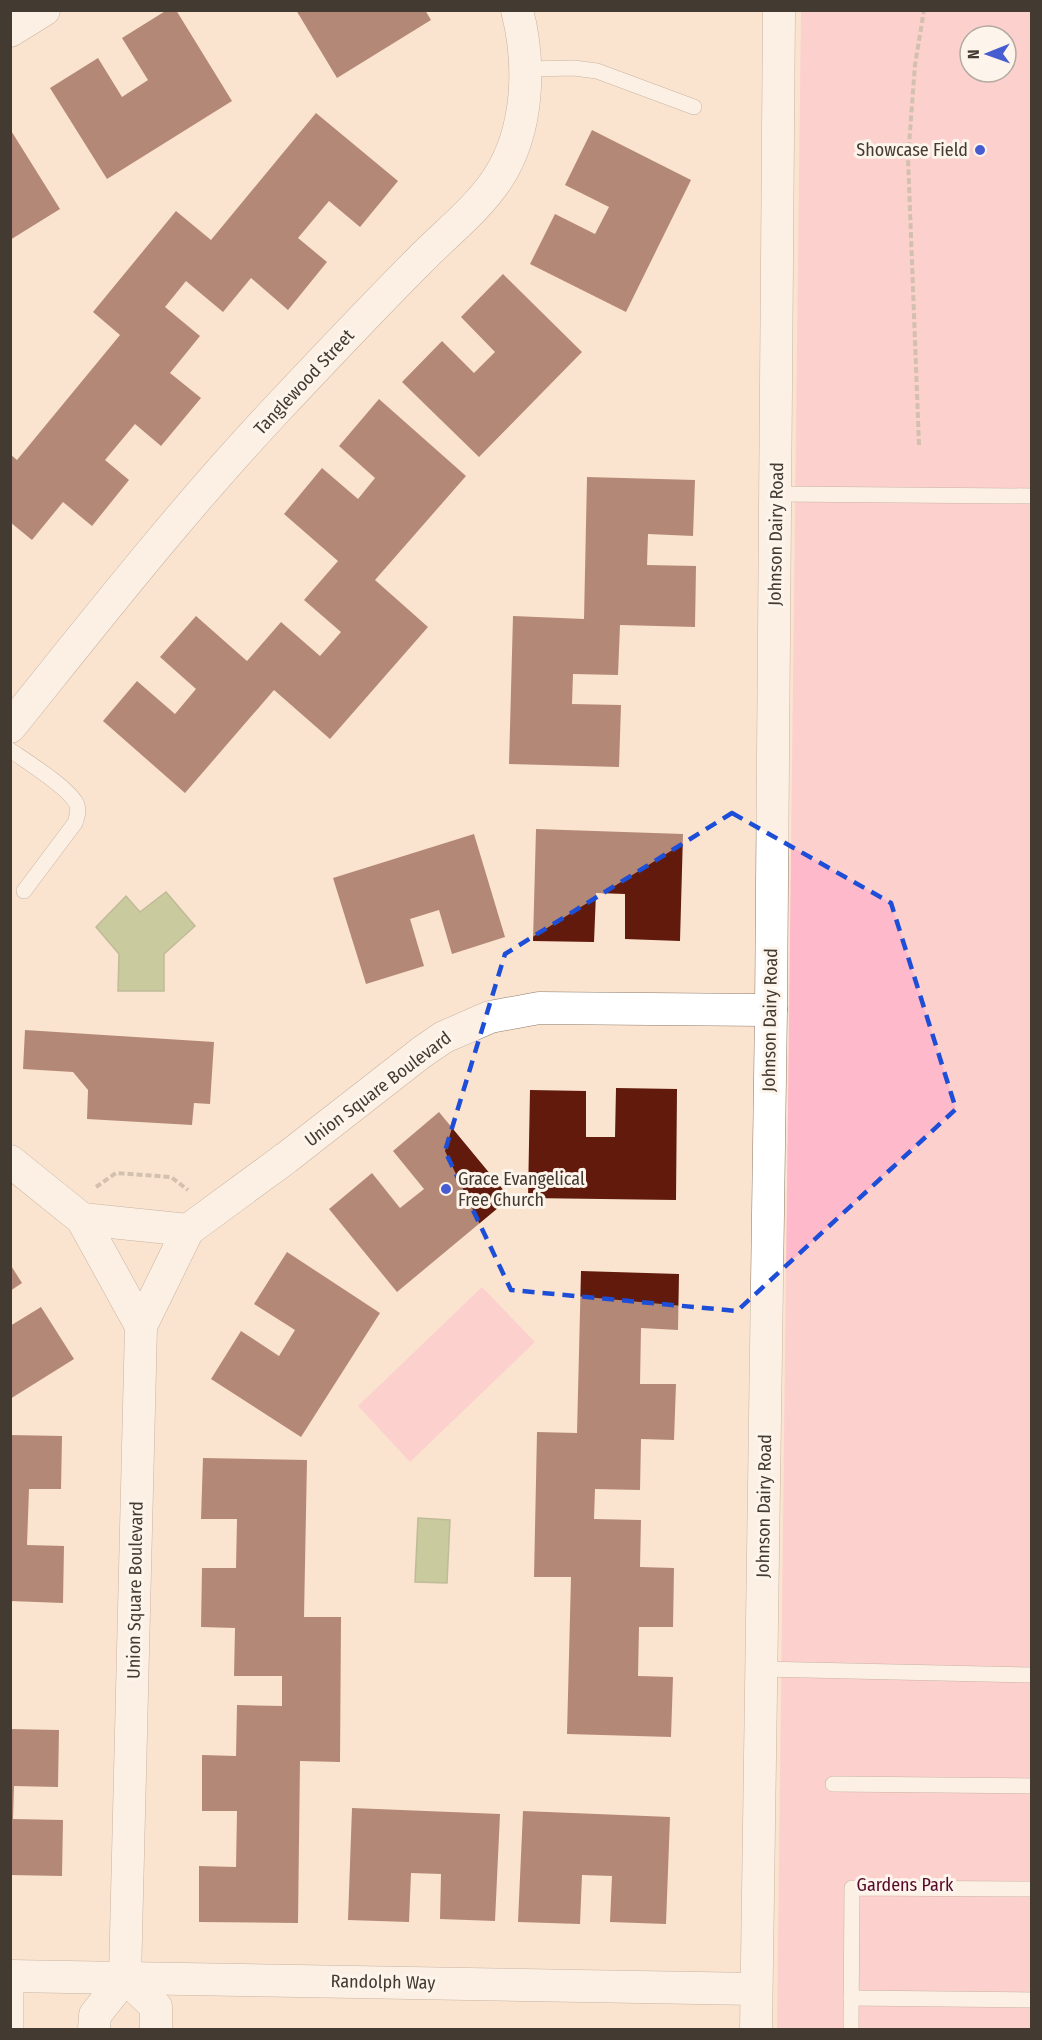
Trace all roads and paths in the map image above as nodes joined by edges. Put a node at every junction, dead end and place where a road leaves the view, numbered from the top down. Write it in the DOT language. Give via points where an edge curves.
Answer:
graph roads {
  1 [pos="44,10"];
  2 [pos="517,10"];
  3 [pos="780,10"];
  4 [pos="924,10"];
  5 [pos="10,31"];
  6 [pos="526,69"];
  7 [pos="694,107"];
  8 [pos="919,445"];
  9 [pos="777,494"];
  10 [pos="1032,496"];
  11 [pos="10,727"];
  12 [pos="10,750"];
  13 [pos="24,891"];
  14 [pos="771,1010"];
  15 [pos="10,1161"];
  16 [pos="215,1210"];
  17 [pos="74,1213"];
  18 [pos="188,1230"];
  19 [pos="141,1326"];
  20 [pos="761,1669"];
  21 [pos="1032,1675"];
  22 [pos="833,1784"];
  23 [pos="1032,1786"];
  24 [pos="1032,1889"];
  25 [pos="13,1976"];
  26 [pos="125,1977"];
  27 [pos="756,1989"];
  28 [pos="851,1998"];
  29 [pos="1032,2000"];
  30 [pos="15,2030"];
  31 [pos="94,2030"];
  32 [pos="156,2030"];
  33 [pos="756,2030"];
  34 [pos="851,2030"];
  1 -- 5 [label="street"];
  2 -- 6 [label="street, Tanglewood Street"];
  3 -- 9 [label="street, Johnson Dairy Road"];
  4 -- 8 [label="path" via="908,158"];
  6 -- 7 [label="lane" via="597,70"];
  6 -- 11 [label="street, Tanglewood Street" via="517,132 497,178 469,212 275,411 138,567"];
  9 -- 10 [label="lane"];
  9 -- 14 [label="street, Johnson Dairy Road"];
  12 -- 13 [label="lane" via="70,794 78,814 75,824"];
  14 -- 16 [label="street, Union Square Boulevard" via="539,1008 490,1017 444,1037 422,1052"];
  14 -- 20 [label="street, Johnson Dairy Road"];
  15 -- 17 [label="street"];
  16 -- 17 [label="path" via="171,1177 116,1173"];
  16 -- 18 [label="street, Union Square Boulevard"];
  17 -- 18 [label="street"];
  17 -- 19 [label="street"];
  18 -- 19 [label="street"];
  19 -- 26 [label="street, Union Square Boulevard"];
  20 -- 21 [label="lane"];
  20 -- 27 [label="street, Johnson Dairy Road"];
  22 -- 23 [label="lane"];
  24 -- 28 [label="lane" via="852,1888"];
  25 -- 26 [label="street, Randolph Way"];
  25 -- 30 [label="lane"];
  26 -- 27 [label="street, Randolph Way"];
  26 -- 31 [label="street" via="94,2015"];
  26 -- 32 [label="street" via="156,2007"];
  27 -- 33 [label="street, Johnson Dairy Road"];
  28 -- 29 [label="lane"];
  28 -- 34 [label="lane"];
}
